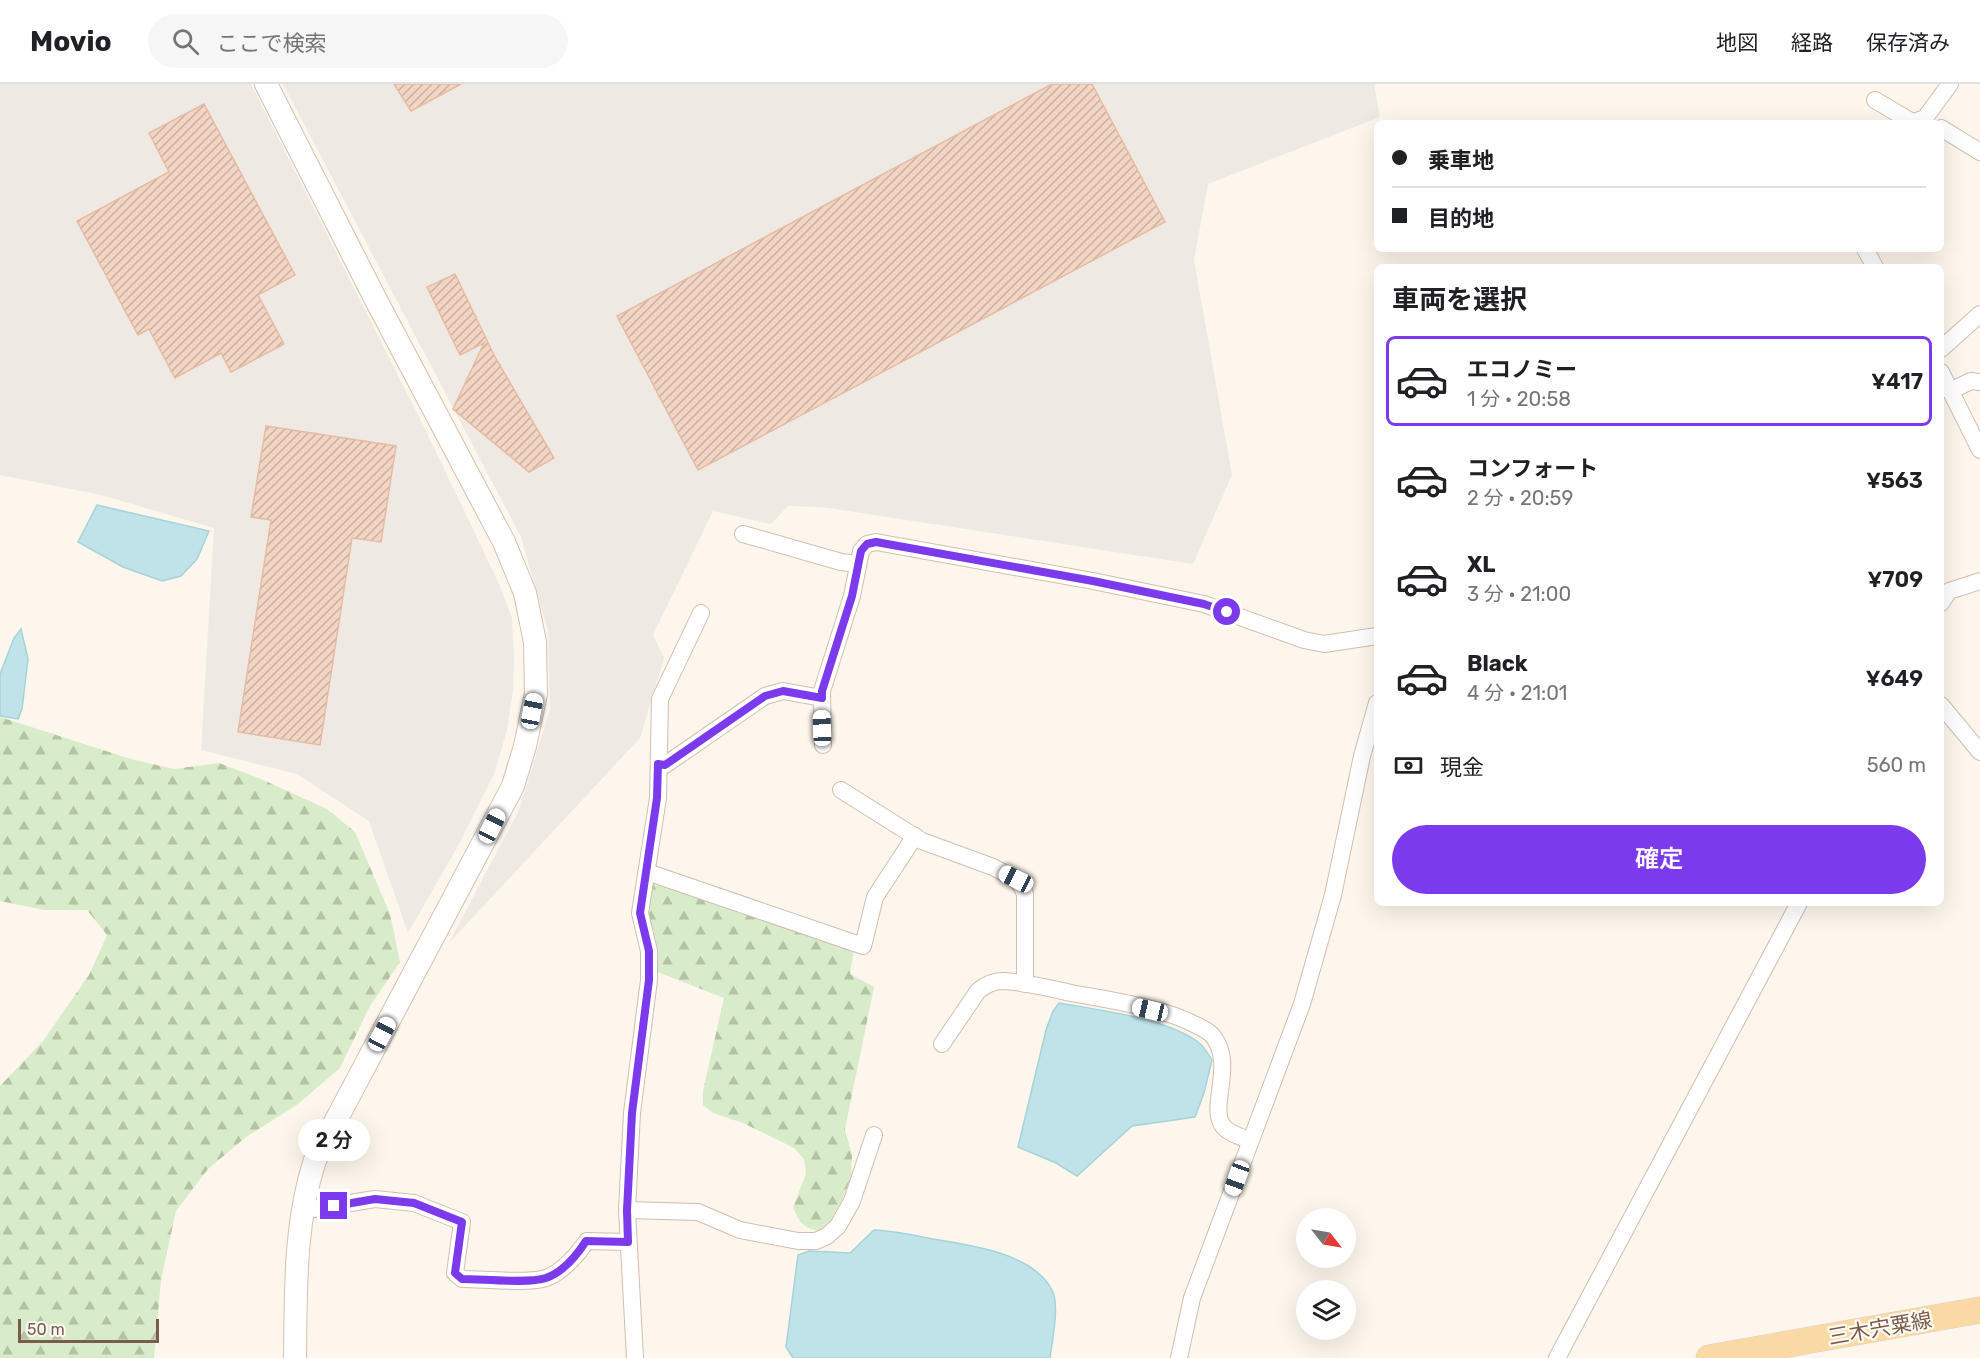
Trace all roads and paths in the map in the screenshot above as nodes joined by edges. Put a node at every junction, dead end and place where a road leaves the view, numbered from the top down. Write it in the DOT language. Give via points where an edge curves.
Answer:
graph roads {
  1 [pos="266,84"];
  2 [pos="1950,84"];
  3 [pos="1875,100"];
  4 [pos="1916,120"];
  5 [pos="1922,120"];
  6 [pos="1944,130"];
  7 [pos="1980,152"];
  8 [pos="1980,314"];
  9 [pos="1944,346"];
  10 [pos="1944,378"];
  11 [pos="1980,382"];
  12 [pos="1950,391"];
  13 [pos="1980,450"];
  14 [pos="743,534"];
  15 [pos="858,564"];
  16 [pos="1980,581"];
  17 [pos="1944,598"];
  18 [pos="700,613"];
  19 [pos="1374,636"];
  20 [pos="822,698"];
  21 [pos="1944,709"];
  22 [pos="1374,714"];
  23 [pos="823,745"];
  24 [pos="1980,752"];
  25 [pos="658,764"];
  26 [pos="841,790"];
  27 [pos="915,836"];
  28 [pos="647,872"];
  29 [pos="1796,906"];
  30 [pos="1026,984"];
  31 [pos="942,1044"];
  32 [pos="874,1135"];
  33 [pos="1250,1141"];
  34 [pos="627,1210"];
  35 [pos="301,1211"];
  36 [pos="628,1242"];
  37 [pos="1980,1310"];
  38 [pos="295,1358"];
  39 [pos="635,1358"];
  40 [pos="1179,1358"];
  41 [pos="1557,1358"];
  42 [pos="1709,1358"];
  1 -- 35 [label="street" via="504,542 525,593 536,642 536,694 513,786 315,1160"];
  2 -- 5 [label="street"];
  3 -- 4 [label="street"];
  6 -- 7 [label="street"];
  8 -- 9 [label="street"];
  10 -- 12 [label="street"];
  11 -- 12 [label="street" via="1971,381"];
  12 -- 13 [label="street"];
  14 -- 15 [label="street"];
  15 -- 19 [label="street" via="861,551 876,542 1204,604 1324,644"];
  15 -- 20 [label="street"];
  16 -- 17 [label="street" via="1949,591"];
  18 -- 25 [label="street" via="660,699"];
  20 -- 23 [label="street"];
  20 -- 25 [label="street" via="783,691 765,696 665,765"];
  21 -- 24 [label="street"];
  22 -- 33 [label="street" via="1333,896 1306,993"];
  25 -- 28 [label="street"];
  26 -- 27 [label="street"];
  27 -- 28 [label="street" via="875,897 863,946"];
  27 -- 30 [label="street" via="1016,879 1025,894"];
  28 -- 34 [label="street" via="640,913 649,951 649,980 632,1113"];
  29 -- 41 [label="street"];
  30 -- 31 [label="street" via="1002,981 985,985"];
  30 -- 33 [label="street" via="1169,1014 1210,1034 1222,1059 1217,1111 1220,1120 1223,1127"];
  32 -- 34 [label="street" via="852,1201 838,1226 816,1240 798,1241 740,1230 698,1212"];
  33 -- 40 [label="street" via="1192,1298"];
  34 -- 36 [label="street"];
  35 -- 36 [label="street" via="375,1199 414,1203 462,1222 455,1273 462,1279 536,1280 548,1277 576,1257 586,1241"];
  35 -- 38 [label="street"];
  36 -- 39 [label="street"];
  37 -- 42 [label="main road, 三木宍粟線"];
}
